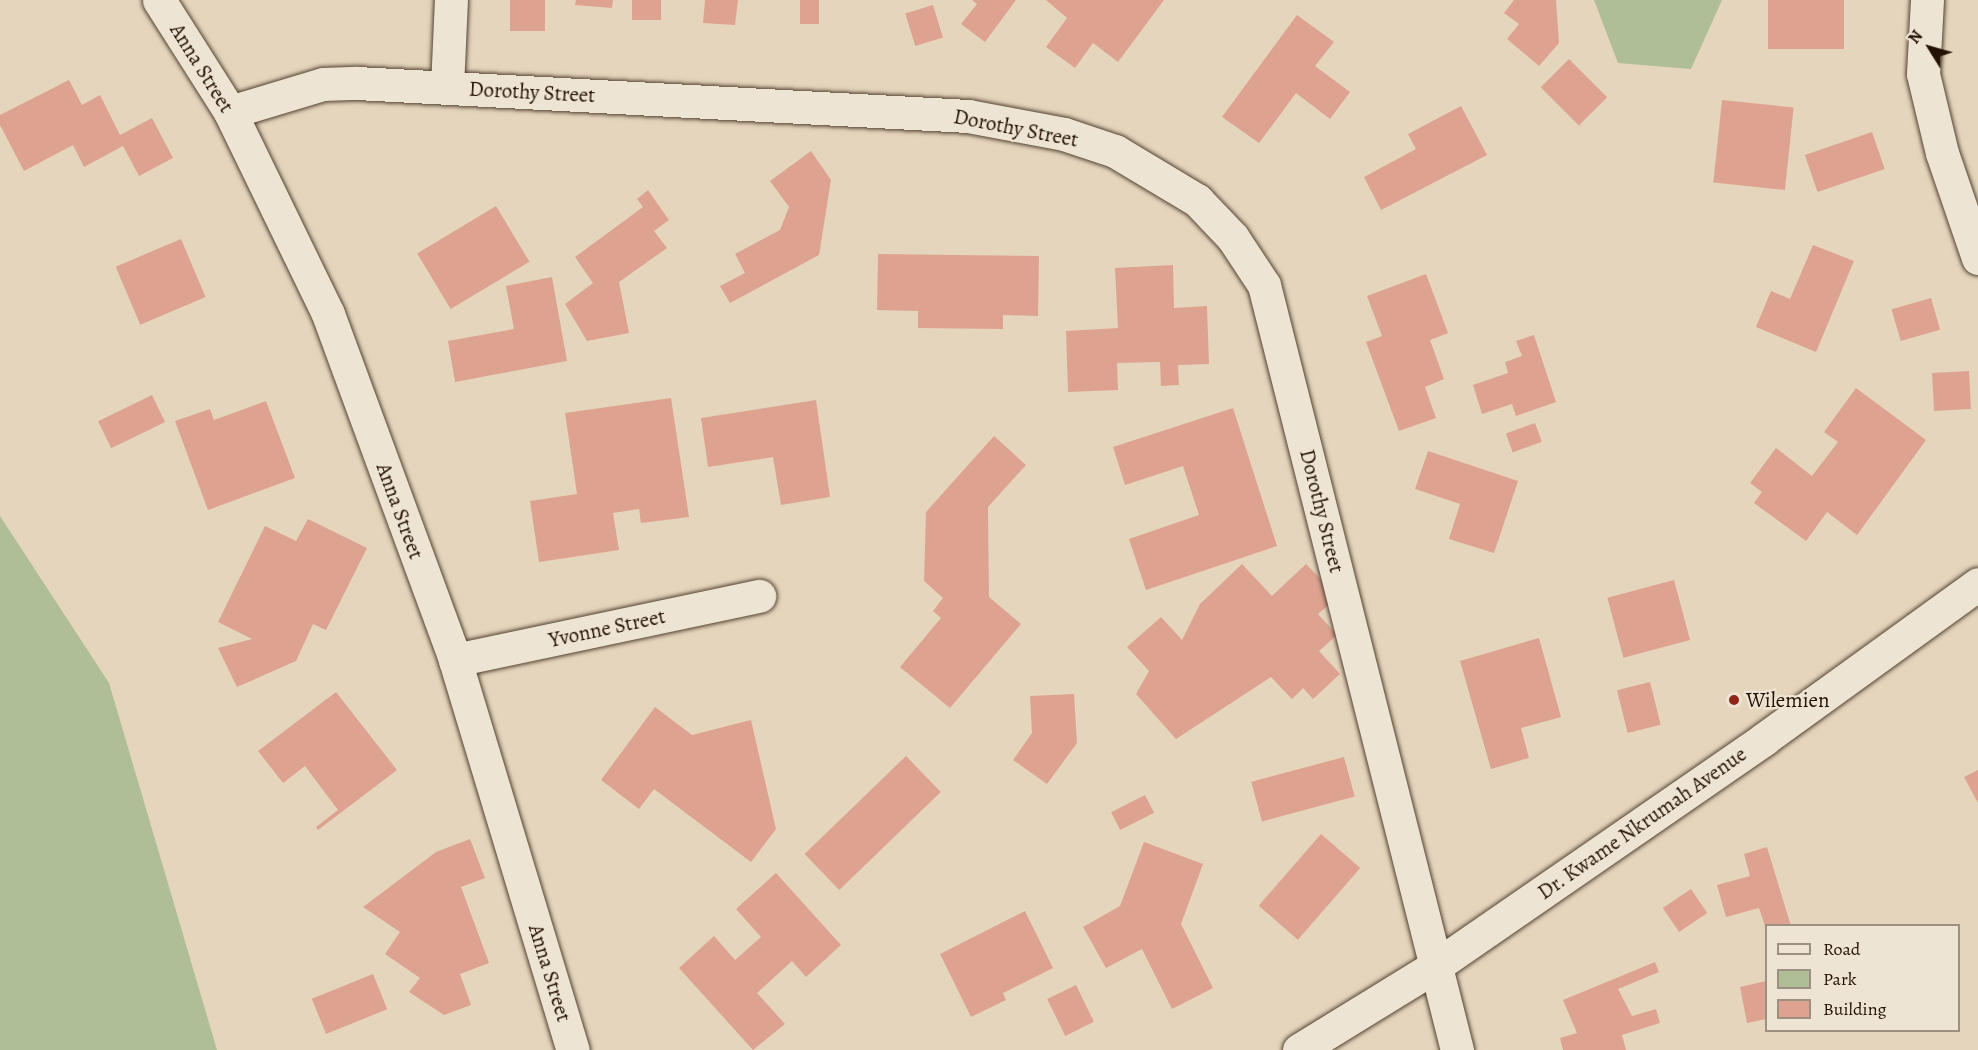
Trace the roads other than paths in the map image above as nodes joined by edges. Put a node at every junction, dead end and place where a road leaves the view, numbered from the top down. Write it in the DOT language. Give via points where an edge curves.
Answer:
graph roads {
  1 [pos="159,0"];
  2 [pos="451,0"];
  3 [pos="1927,0"];
  4 [pos="447,87"];
  5 [pos="230,112"];
  6 [pos="1978,258"];
  7 [pos="1978,584"];
  8 [pos="759,596"];
  9 [pos="455,660"];
  10 [pos="1434,966"];
  11 [pos="573,1050"];
  12 [pos="1299,1050"];
  13 [pos="1457,1050"];
  1 -- 5 [label="street, Anna Street"];
  2 -- 4 [label="street"];
  3 -- 6 [label="street" via="1923,74 1942,153"];
  4 -- 5 [label="street, Dorothy Street" via="323,84"];
  4 -- 10 [label="street, Dorothy Street" via="969,116 1064,134 1115,151 1197,200 1233,238 1264,285"];
  5 -- 9 [label="street, Anna Street" via="328,314"];
  7 -- 10 [label="street, Dr. Kwame Nkrumah Avenue" via="1764,739"];
  8 -- 9 [label="street, Yvonne Street"];
  9 -- 11 [label="street, Anna Street"];
  10 -- 12 [label="street, Dr. Kwame Nkrumah Avenue"];
  10 -- 13 [label="street, Dorothy Street"];
}
